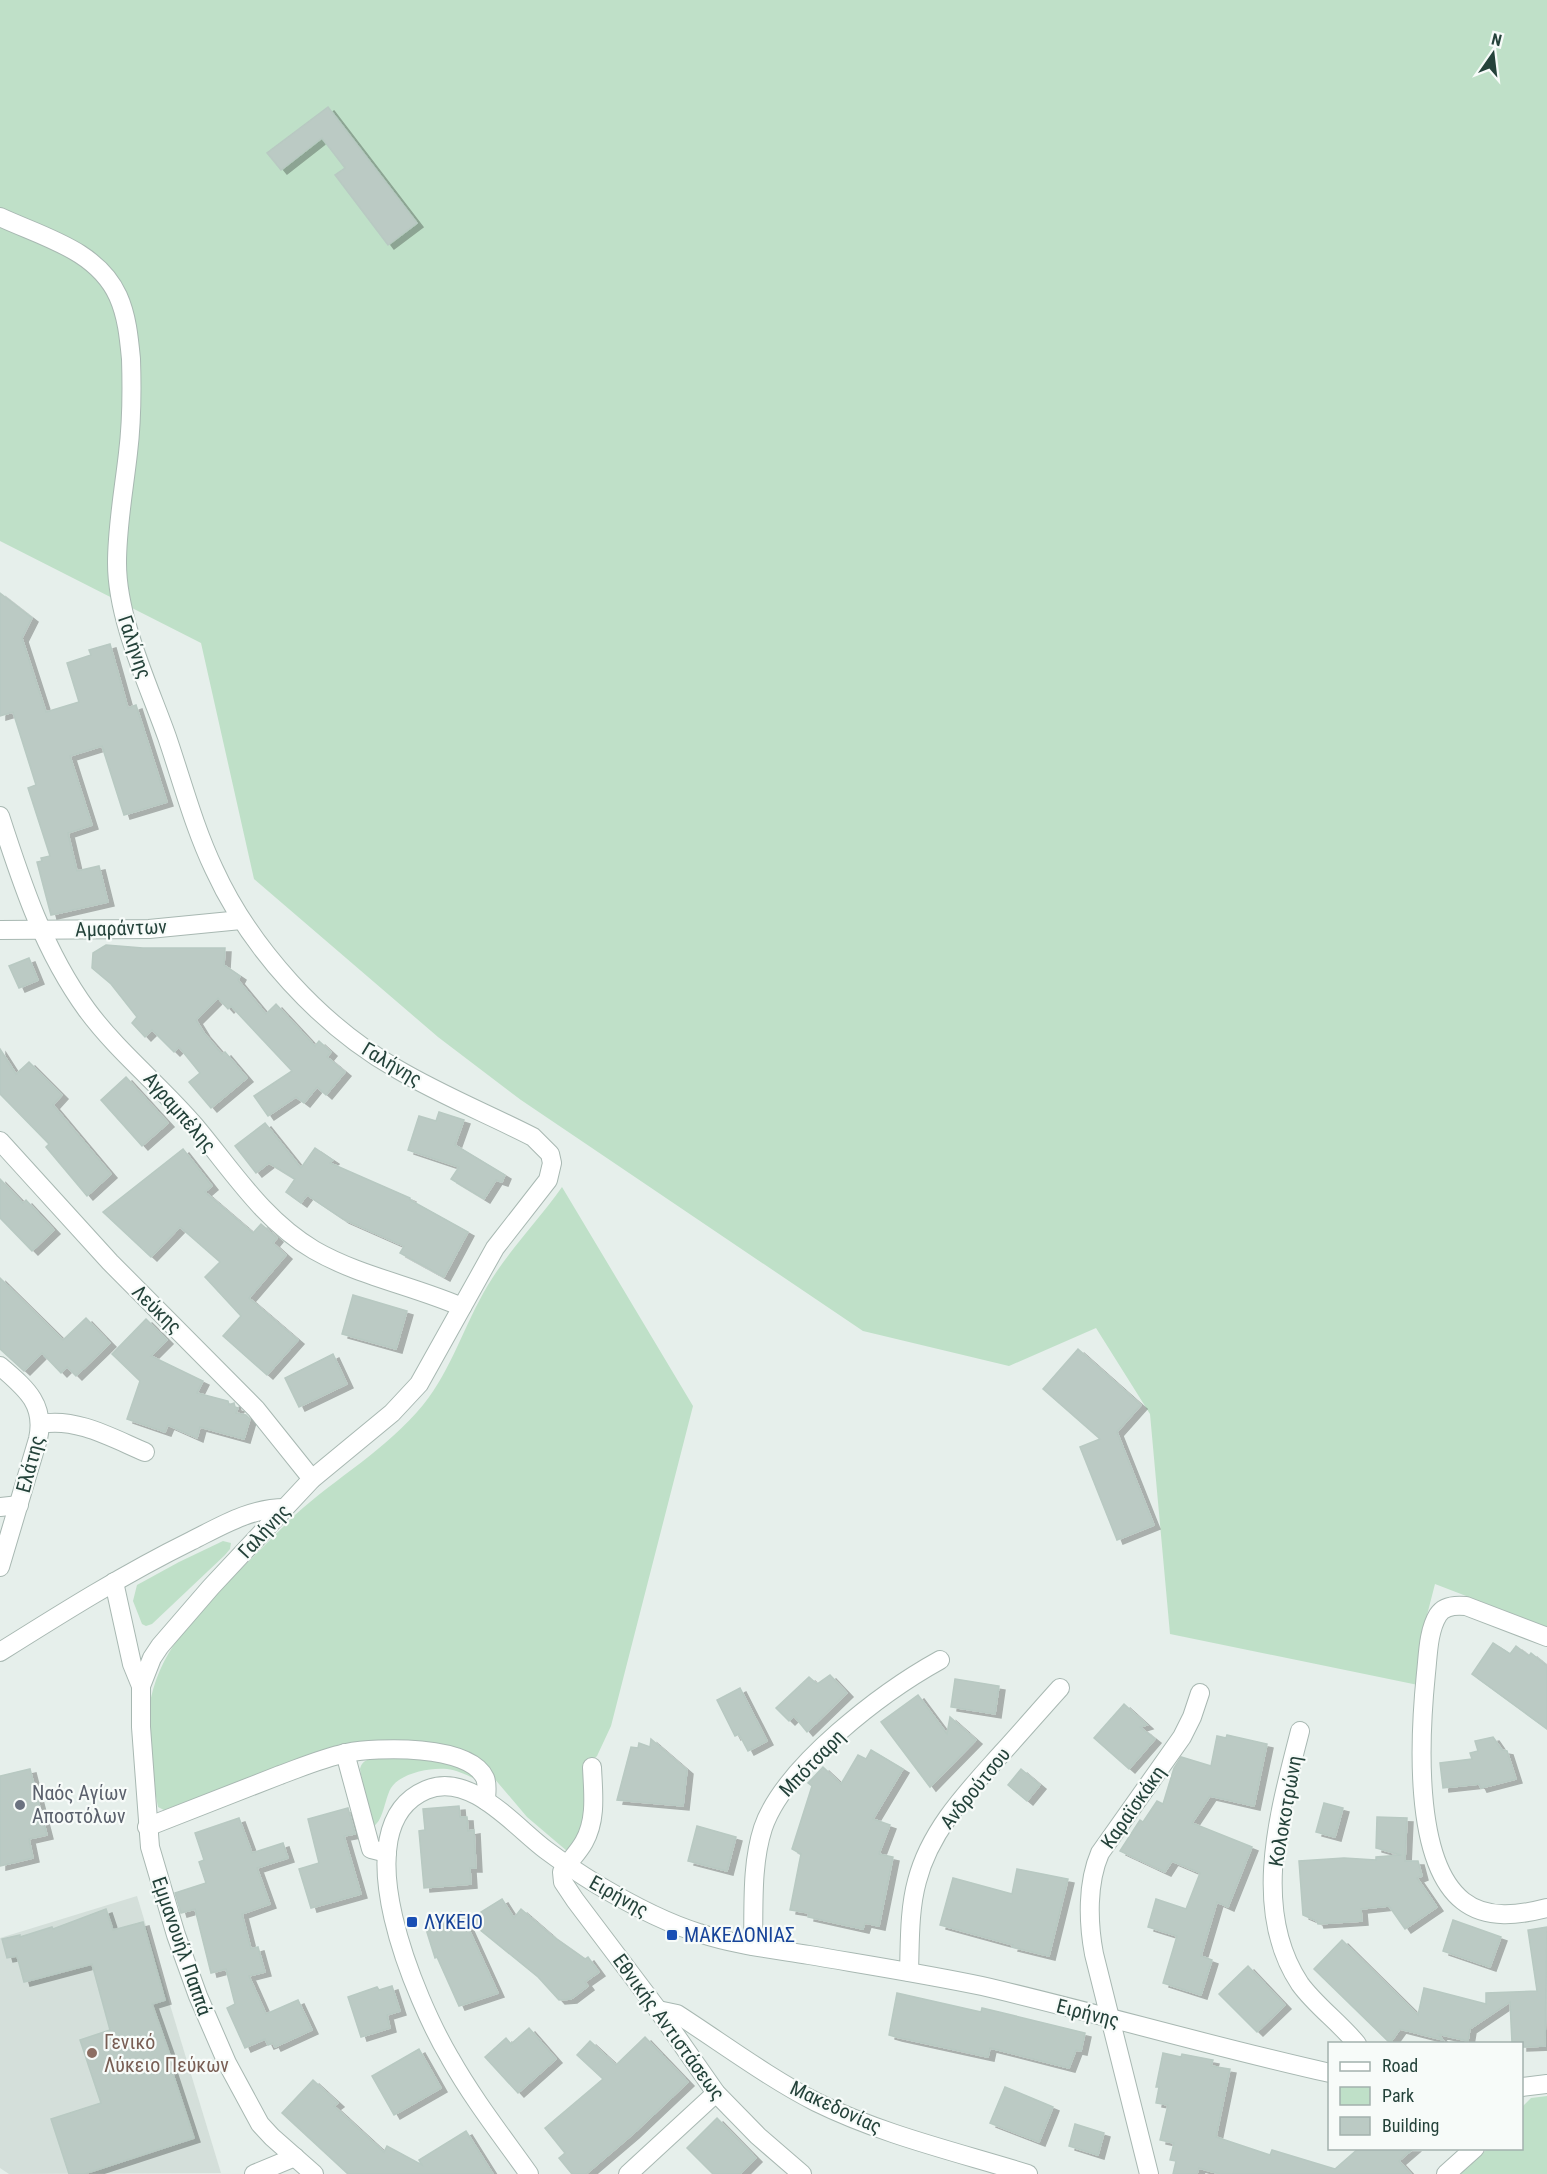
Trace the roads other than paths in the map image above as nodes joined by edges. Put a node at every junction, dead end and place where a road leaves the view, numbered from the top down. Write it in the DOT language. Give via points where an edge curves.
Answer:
graph roads {
  1 [pos="0,217"];
  2 [pos="0,816"];
  3 [pos="241,920"];
  4 [pos="0,930"];
  5 [pos="40,930"];
  6 [pos="0,1141"];
  7 [pos="462,1307"];
  8 [pos="0,1366"];
  9 [pos="41,1424"];
  10 [pos="145,1452"];
  11 [pos="312,1479"];
  12 [pos="19,1505"];
  13 [pos="0,1507"];
  14 [pos="285,1508"];
  15 [pos="0,1567"];
  16 [pos="114,1582"];
  17 [pos="1547,1637"];
  18 [pos="0,1652"];
  19 [pos="940,1660"];
  20 [pos="141,1686"];
  21 [pos="1060,1688"];
  22 [pos="1200,1693"];
  23 [pos="1300,1731"];
  24 [pos="345,1753"];
  25 [pos="592,1767"];
  26 [pos="486,1801"];
  27 [pos="147,1827"];
  28 [pos="387,1853"];
  29 [pos="567,1865"];
  30 [pos="1547,1908"];
  31 [pos="753,1946"];
  32 [pos="909,1972"];
  33 [pos="658,2010"];
  34 [pos="1109,2017"];
  35 [pos="1356,2042"];
  36 [pos="1328,2073"];
  37 [pos="1547,2084"];
  38 [pos="1523,2087"];
  39 [pos="716,2093"];
  40 [pos="1473,2150"];
  41 [pos="295,2157"];
  42 [pos="254,2174"];
  43 [pos="315,2174"];
  44 [pos="529,2174"];
  45 [pos="628,2174"];
  46 [pos="802,2174"];
  47 [pos="1028,2174"];
  48 [pos="1149,2174"];
  49 [pos="1446,2174"];
  1 -- 3 [label="street, Γαλήνης" via="92,262 118,295 126,317 131,420 117,545 119,598 204,847"];
  2 -- 5 [label="street, Αγραμπέλης"];
  3 -- 5 [label="street, Αμαράντων" via="149,929"];
  3 -- 7 [label="street, Γαλήνης" via="274,963 353,1041 410,1077 533,1137 549,1151 552,1163 546,1183 495,1248"];
  4 -- 5 [label="street, Αμαράντων"];
  5 -- 7 [label="street, Αγραμπέλης" via="95,1020 172,1100 238,1182 283,1227 330,1258"];
  6 -- 11 [label="street, Λεύκης" via="117,1269 256,1409"];
  7 -- 11 [label="street, Γαλήνης" via="411,1393"];
  8 -- 9 [label="street, Ελάτης" via="28,1391"];
  9 -- 10 [label="street" via="66,1423"];
  9 -- 12 [label="street, Ελάτης"];
  11 -- 14 [label="street, Γαλήνης"];
  12 -- 13 [label="street"];
  12 -- 15 [label="street, Ελάτης"];
  14 -- 16 [label="street" via="241,1516"];
  14 -- 20 [label="street, Γαλήνης" via="173,1629 152,1658"];
  16 -- 18 [label="street"];
  16 -- 20 [label="street" via="132,1664"];
  17 -- 30 [label="street" via="1476,1609 1447,1607 1436,1618 1432,1632 1422,1723 1423,1789 1429,1831 1434,1855 1452,1889 1463,1901 1485,1911 1510,1915"];
  19 -- 31 [label="street, Μπότσαρη" via="872,1704 814,1756 778,1797 766,1820 758,1852"];
  20 -- 27 [label="street, Γαλήνης"];
  21 -- 32 [label="street, Ανδρούτσου" via="960,1800 928,1852 914,1892"];
  22 -- 34 [label="street, Καραϊσκάκη" via="1186,1731 1109,1838 1096,1864 1090,1933"];
  23 -- 35 [label="street, Κολοκοτρώνη" via="1276,1843 1276,1919 1284,1952 1299,1981"];
  24 -- 26 [label="street" via="403,1750 452,1756 481,1772 486,1781"];
  24 -- 27 [label="street"];
  24 -- 28 [label="street" via="371,1849"];
  25 -- 29 [label="street" via="591,1826"];
  26 -- 28 [label="street, Ειρήνης" via="458,1788 425,1790 399,1814"];
  26 -- 29 [label="street, Ειρήνης"];
  27 -- 41 [label="street, Εμμανουήλ Παππά" via="154,1864 203,2009 227,2063 260,2124"];
  28 -- 44 [label="street, Ειρήνης" via="386,1879 393,1918 424,2006 455,2068"];
  29 -- 31 [label="street, Ειρήνης" via="667,1921 714,1938"];
  29 -- 33 [label="street, Εθνικής Αντιστάσεως" via="561,1874 567,1888"];
  31 -- 32 [label="street, Ειρήνης"];
  32 -- 34 [label="street, Ειρήνης"];
  33 -- 39 [label="street, Εθνικής Αντιστάσεως"];
  33 -- 47 [label="street, Μακεδονίας" via="677,2014 833,2110"];
  34 -- 36 [label="street, Ειρήνης"];
  34 -- 48 [label="street, Καραϊσκάκη"];
  37 -- 38 [label="street"];
  39 -- 45 [label="street"];
  39 -- 46 [label="street, Εθνικής Αντιστάσεως"];
  40 -- 49 [label="street"];
  41 -- 42 [label="street"];
  41 -- 43 [label="street, Εμμανουήλ Παππά"];
}
